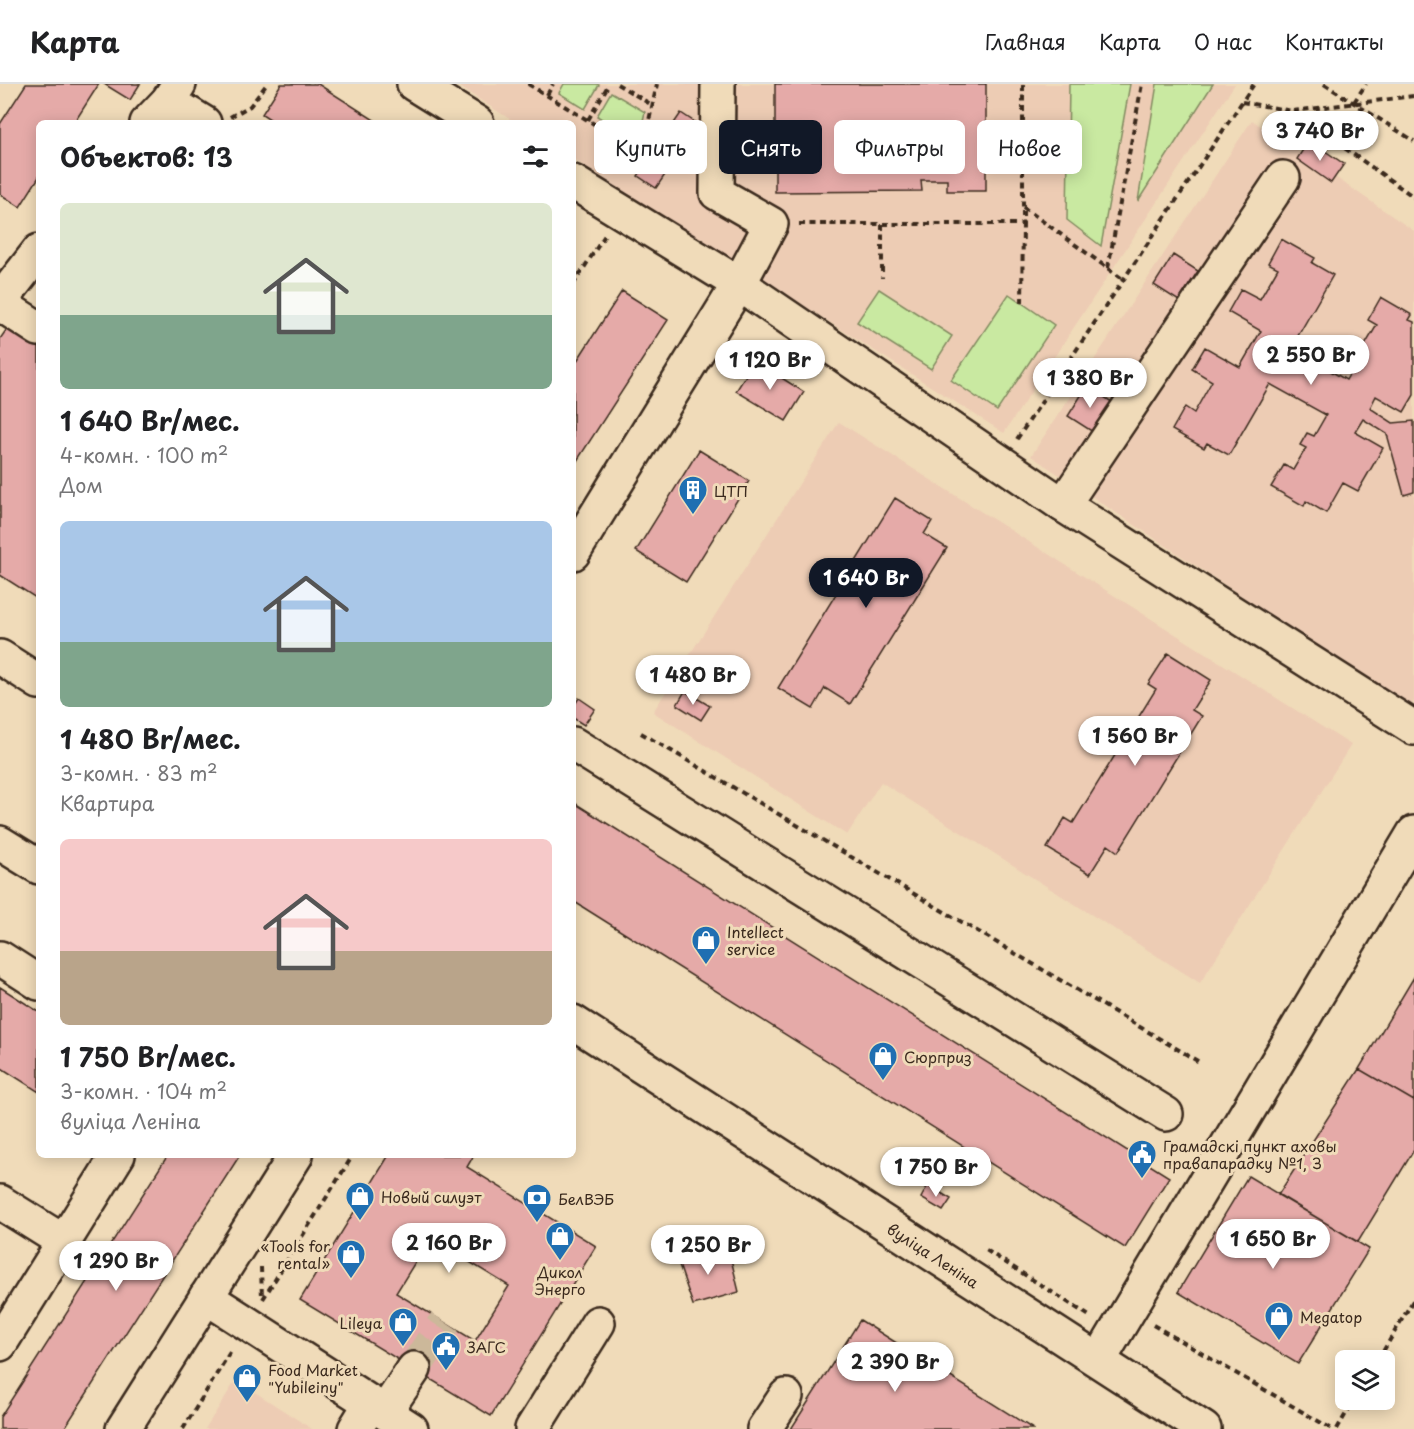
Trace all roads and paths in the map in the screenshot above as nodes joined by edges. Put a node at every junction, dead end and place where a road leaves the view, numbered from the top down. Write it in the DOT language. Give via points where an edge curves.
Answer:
graph roads {
  1 [pos="267,84"];
  2 [pos="414,84"];
  3 [pos="528,84"];
  4 [pos="553,84"];
  5 [pos="609,84"];
  6 [pos="617,84"];
  7 [pos="657,84"];
  8 [pos="718,84"];
  9 [pos="1023,84"];
  10 [pos="1142,84"];
  11 [pos="1254,84"];
  12 [pos="1324,84"];
  13 [pos="1366,84"];
  14 [pos="547,95"];
  15 [pos="1414,96"];
  16 [pos="1242,102"];
  17 [pos="165,103"];
  18 [pos="1354,103"];
  19 [pos="652,105"];
  20 [pos="1293,111"];
  21 [pos="217,120"];
  22 [pos="472,120"];
  23 [pos="588,120"];
  24 [pos="1414,141"];
  25 [pos="1282,178"];
  26 [pos="576,184"];
  27 [pos="1414,197"];
  28 [pos="1023,207"];
  29 [pos="620,211"];
  30 [pos="771,224"];
  31 [pos="882,224"];
  32 [pos="1023,224"];
  33 [pos="36,255"];
  34 [pos="1108,268"];
  35 [pos="882,278"];
  36 [pos="576,280"];
  37 [pos="1124,280"];
  38 [pos="740,284"];
  39 [pos="0,302"];
  40 [pos="1022,303"];
  41 [pos="36,328"];
  42 [pos="1002,462"];
  43 [pos="1063,505"];
  44 [pos="576,549"];
  45 [pos="0,657"];
  46 [pos="36,680"];
  47 [pos="1414,728"];
  48 [pos="641,733"];
  49 [pos="576,746"];
  50 [pos="1414,833"];
  51 [pos="0,843"];
  52 [pos="36,865"];
  53 [pos="0,958"];
  54 [pos="36,981"];
  55 [pos="576,1024"];
  56 [pos="1201,1063"];
  57 [pos="1166,1114"];
  58 [pos="116,1158"];
  59 [pos="294,1158"];
  60 [pos="350,1160"];
  61 [pos="0,1202"];
  62 [pos="64,1242"];
  63 [pos="985,1249"];
  64 [pos="206,1297"];
  65 [pos="1414,1299"];
  66 [pos="598,1323"];
  67 [pos="248,1324"];
  68 [pos="1116,1332"];
  69 [pos="0,1344"];
  70 [pos="1384,1350"];
  71 [pos="1099,1360"];
  72 [pos="414,1369"];
  73 [pos="786,1396"];
  74 [pos="1348,1410"];
  75 [pos="381,1418"];
  76 [pos="123,1429"];
  77 [pos="183,1429"];
  78 [pos="532,1429"];
  79 [pos="764,1429"];
  80 [pos="1204,1429"];
  81 [pos="1332,1429"];
  82 [pos="1337,1429"];
  1 -- 21 [label="path" via="250,106"];
  2 -- 22 [label="street"];
  3 -- 14 [label="path"];
  4 -- 14 [label="path"];
  5 -- 23 [label="path"];
  6 -- 19 [label="path"];
  7 -- 19 [label="path"];
  8 -- 30 [label="street" via="717,193"];
  9 -- 28 [label="path"];
  10 -- 34 [label="path"];
  11 -- 16 [label="path"];
  12 -- 18 [label="path"];
  13 -- 18 [label="path"];
  14 -- 23 [label="path"];
  15 -- 18 [label="path"];
  16 -- 20 [label="path"];
  16 -- 37 [label="path"];
  17 -- 21 [label="street"];
  18 -- 20 [label="path"];
  18 -- 24 [label="path"];
  19 -- 23 [label="path" via="642,153"];
  20 -- 27 [label="path"];
  25 -- 43 [label="street"];
  26 -- 29 [label="street"];
  28 -- 32 [label="path"];
  28 -- 34 [label="path"];
  29 -- 36 [label="path"];
  29 -- 38 [label="street"];
  30 -- 31 [label="path"];
  30 -- 38 [label="street"];
  31 -- 32 [label="path"];
  31 -- 35 [label="path"];
  32 -- 40 [label="path"];
  33 -- 39 [label="street"];
  34 -- 37 [label="path"];
  37 -- 42 [label="path"];
  38 -- 42 [label="street"];
  38 -- 44 [label="street"];
  39 -- 41 [label="street"];
  42 -- 43 [label="street"];
  43 -- 47 [label="street"];
  45 -- 46 [label="street"];
  48 -- 56 [label="path"];
  49 -- 57 [label="street"];
  50 -- 68 [label="street"];
  51 -- 52 [label="street"];
  53 -- 54 [label="street"];
  55 -- 71 [label="street, вуліца Леніна"];
  58 -- 62 [label="street"];
  59 -- 64 [label="street"];
  60 -- 67 [label="path"];
  61 -- 62 [label="street"];
  62 -- 69 [label="street"];
  63 -- 68 [label="path"];
  64 -- 67 [label="street"];
  64 -- 76 [label="street"];
  65 -- 70 [label="path"];
  66 -- 78 [label="street"];
  67 -- 75 [label="street"];
  67 -- 77 [label="path"];
  68 -- 71 [label="street"];
  68 -- 81 [label="path" via="1155,1324"];
  71 -- 80 [label="street, вуліца Леніна"];
  72 -- 75 [label="street"];
  73 -- 79 [label="street"];
  74 -- 82 [label="path"];
}
